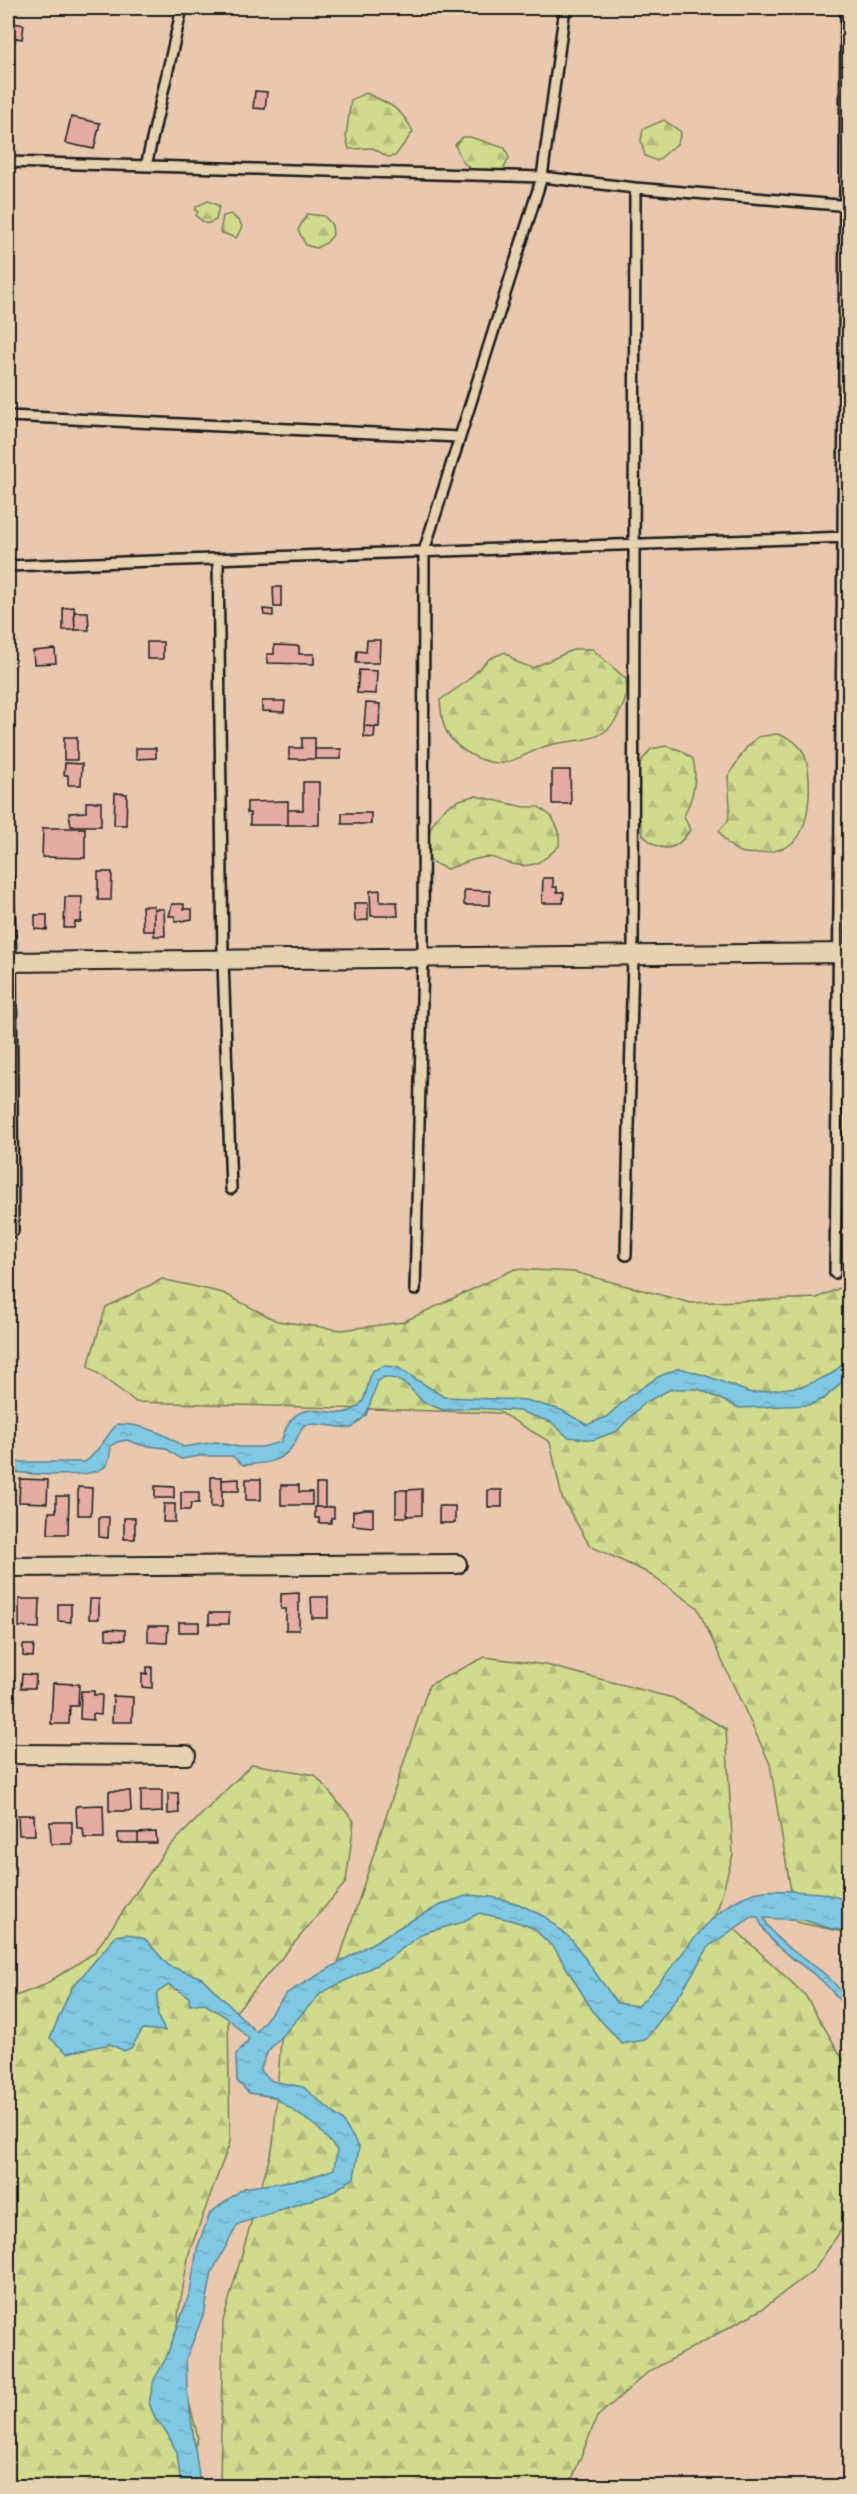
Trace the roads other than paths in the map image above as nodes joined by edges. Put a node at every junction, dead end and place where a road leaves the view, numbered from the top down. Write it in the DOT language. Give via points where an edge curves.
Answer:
graph roads {
  1 [pos="182,8"];
  2 [pos="565,8"];
  3 [pos="846,8"];
  4 [pos="8,162"];
  5 [pos="146,166"];
  6 [pos="542,177"];
  7 [pos="635,188"];
  8 [pos="847,206"];
  9 [pos="8,416"];
  10 [pos="459,437"];
  11 [pos="846,537"];
  12 [pos="633,544"];
  13 [pos="424,551"];
  14 [pos="218,559"];
  15 [pos="8,566"];
  16 [pos="8,877"];
  17 [pos="844,953"];
  18 [pos="633,955"];
  19 [pos="423,958"];
  20 [pos="223,960"];
  21 [pos="9,962"];
  22 [pos="231,1189"];
  23 [pos="13,1231"];
  24 [pos="626,1255"];
  25 [pos="835,1274"];
  26 [pos="416,1290"];
  27 [pos="457,1564"];
  28 [pos="8,1567"];
  29 [pos="8,1754"];
  30 [pos="186,1755"];
  1 -- 5 [label="lane"];
  2 -- 6 [label="lane"];
  3 -- 8 [label="lane"];
  4 -- 5 [label="lane"];
  5 -- 6 [label="lane"];
  6 -- 7 [label="lane"];
  6 -- 10 [label="lane"];
  7 -- 8 [label="lane"];
  7 -- 12 [label="lane"];
  8 -- 11 [label="lane"];
  9 -- 10 [label="lane"];
  10 -- 13 [label="lane"];
  11 -- 12 [label="lane"];
  11 -- 17 [label="lane"];
  12 -- 13 [label="lane"];
  12 -- 18 [label="lane"];
  13 -- 14 [label="lane"];
  13 -- 19 [label="lane"];
  14 -- 15 [label="lane"];
  14 -- 20 [label="lane"];
  16 -- 21 [label="lane"];
  17 -- 18 [label="street"];
  17 -- 25 [label="lane"];
  18 -- 19 [label="street"];
  18 -- 24 [label="lane"];
  19 -- 20 [label="street"];
  19 -- 26 [label="lane"];
  20 -- 21 [label="street"];
  20 -- 22 [label="lane"];
  21 -- 23 [label="lane"];
  27 -- 28 [label="street"];
  29 -- 30 [label="street"];
}
